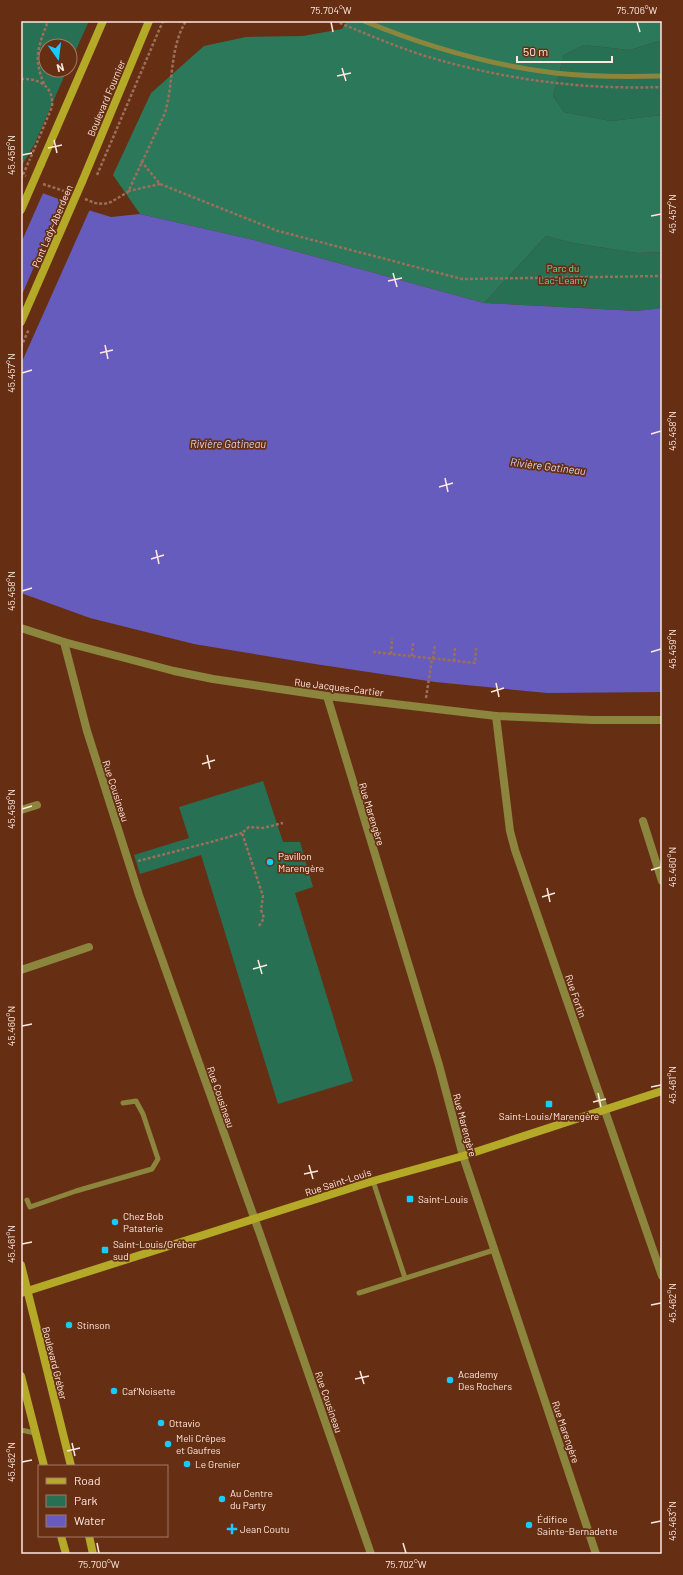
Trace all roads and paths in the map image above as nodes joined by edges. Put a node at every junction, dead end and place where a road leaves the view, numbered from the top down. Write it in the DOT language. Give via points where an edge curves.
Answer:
graph roads {
  1 [pos="48,21"];
  2 [pos="103,21"];
  3 [pos="149,21"];
  4 [pos="163,21"];
  5 [pos="186,21"];
  6 [pos="364,21"];
  7 [pos="662,76"];
  8 [pos="21,79"];
  9 [pos="44,84"];
  10 [pos="141,161"];
  11 [pos="21,179"];
  12 [pos="95,180"];
  13 [pos="82,182"];
  14 [pos="160,184"];
  15 [pos="21,210"];
  16 [pos="662,276"];
  17 [pos="21,322"];
  18 [pos="21,628"];
  19 [pos="392,638"];
  20 [pos="64,642"];
  21 [pos="413,642"];
  22 [pos="435,644"];
  23 [pos="456,646"];
  24 [pos="476,648"];
  25 [pos="372,652"];
  26 [pos="391,654"];
  27 [pos="412,656"];
  28 [pos="432,658"];
  29 [pos="454,661"];
  30 [pos="429,681"];
  31 [pos="327,696"];
  32 [pos="496,716"];
  33 [pos="662,720"];
  34 [pos="37,805"];
  35 [pos="21,810"];
  36 [pos="643,821"];
  37 [pos="283,823"];
  38 [pos="242,833"];
  39 [pos="129,863"];
  40 [pos="662,881"];
  41 [pos="259,926"];
  42 [pos="89,947"];
  43 [pos="21,970"];
  44 [pos="662,1091"];
  45 [pos="123,1103"];
  46 [pos="605,1109"];
  47 [pos="463,1156"];
  48 [pos="373,1181"];
  49 [pos="26,1200"];
  50 [pos="254,1219"];
  51 [pos="494,1250"];
  52 [pos="21,1265"];
  53 [pos="662,1276"];
  54 [pos="405,1278"];
  55 [pos="24,1292"];
  56 [pos="359,1293"];
  57 [pos="21,1376"];
  58 [pos="21,1430"];
  59 [pos="35,1433"];
  60 [pos="44,1465"];
  61 [pos="71,1465"];
  62 [pos="61,1537"];
  63 [pos="89,1537"];
  64 [pos="66,1554"];
  65 [pos="93,1554"];
  66 [pos="371,1554"];
  67 [pos="596,1554"];
  1 -- 9 [label="path" via="38,50 38,64"];
  2 -- 15 [label="main road, bridge"];
  3 -- 13 [label="main road, Boulevard Fournier"];
  4 -- 12 [label="path"];
  5 -- 10 [label="path" via="179,35 174,56 165,113"];
  6 -- 7 [label="lane" via="433,46 520,67 589,76"];
  8 -- 9 [label="path"];
  9 -- 11 [label="path, bridge" via="53,98 52,107"];
  10 -- 14 [label="path"];
  10 -- 14 [label="path" via="128,192"];
  13 -- 17 [label="main road, Pont Lady-Aberdeen, bridge"];
  14 -- 16 [label="path" via="278,231 462,279"];
  18 -- 20 [label="street, Rue Jacques-Cartier"];
  19 -- 26 [label="path"];
  20 -- 31 [label="street, Rue Jacques-Cartier" via="174,671"];
  20 -- 39 [label="street, Rue Cousineau" via="87,731"];
  21 -- 27 [label="path"];
  22 -- 28 [label="path"];
  23 -- 29 [label="path"];
  24 -- 29 [label="path" via="475,663"];
  25 -- 26 [label="path"];
  26 -- 27 [label="path"];
  27 -- 28 [label="path"];
  28 -- 29 [label="path"];
  28 -- 30 [label="path"];
  31 -- 32 [label="street, Rue Jacques-Cartier"];
  31 -- 47 [label="street, Rue Marengère" via="439,1065"];
  32 -- 33 [label="street, Rue Jacques-Cartier"];
  32 -- 46 [label="street, Rue Fortin" via="510,831 515,850"];
  34 -- 35 [label="street"];
  36 -- 40 [label="street"];
  37 -- 38 [label="path" via="263,828 249,827"];
  38 -- 39 [label="path"];
  38 -- 41 [label="path" via="262,896 261,910 264,918"];
  39 -- 50 [label="street, Rue Cousineau"];
  42 -- 43 [label="street"];
  44 -- 46 [label="main road, Rue Saint-Louis"];
  45 -- 49 [label="lane" via="136,1101 143,1114 158,1159 152,1169 30,1207"];
  46 -- 47 [label="main road, Rue Saint-Louis"];
  46 -- 53 [label="street, Rue Fortin"];
  47 -- 48 [label="main road, Rue Saint-Louis"];
  47 -- 51 [label="street, Rue Marengère"];
  48 -- 50 [label="main road, Rue Saint-Louis"];
  48 -- 54 [label="lane"];
  50 -- 55 [label="main road, Rue Saint-Louis"];
  50 -- 66 [label="street, Rue Cousineau"];
  51 -- 54 [label="lane"];
  51 -- 67 [label="street, Rue Marengère"];
  52 -- 55 [label="main road, Boulevard Gréber"];
  54 -- 56 [label="lane"];
  55 -- 61 [label="main road, Boulevard Gréber"];
  57 -- 59 [label="main road"];
  58 -- 59 [label="lane"];
  59 -- 60 [label="main road"];
  62 -- 64 [label="main road"];
  63 -- 65 [label="main road"];
}
